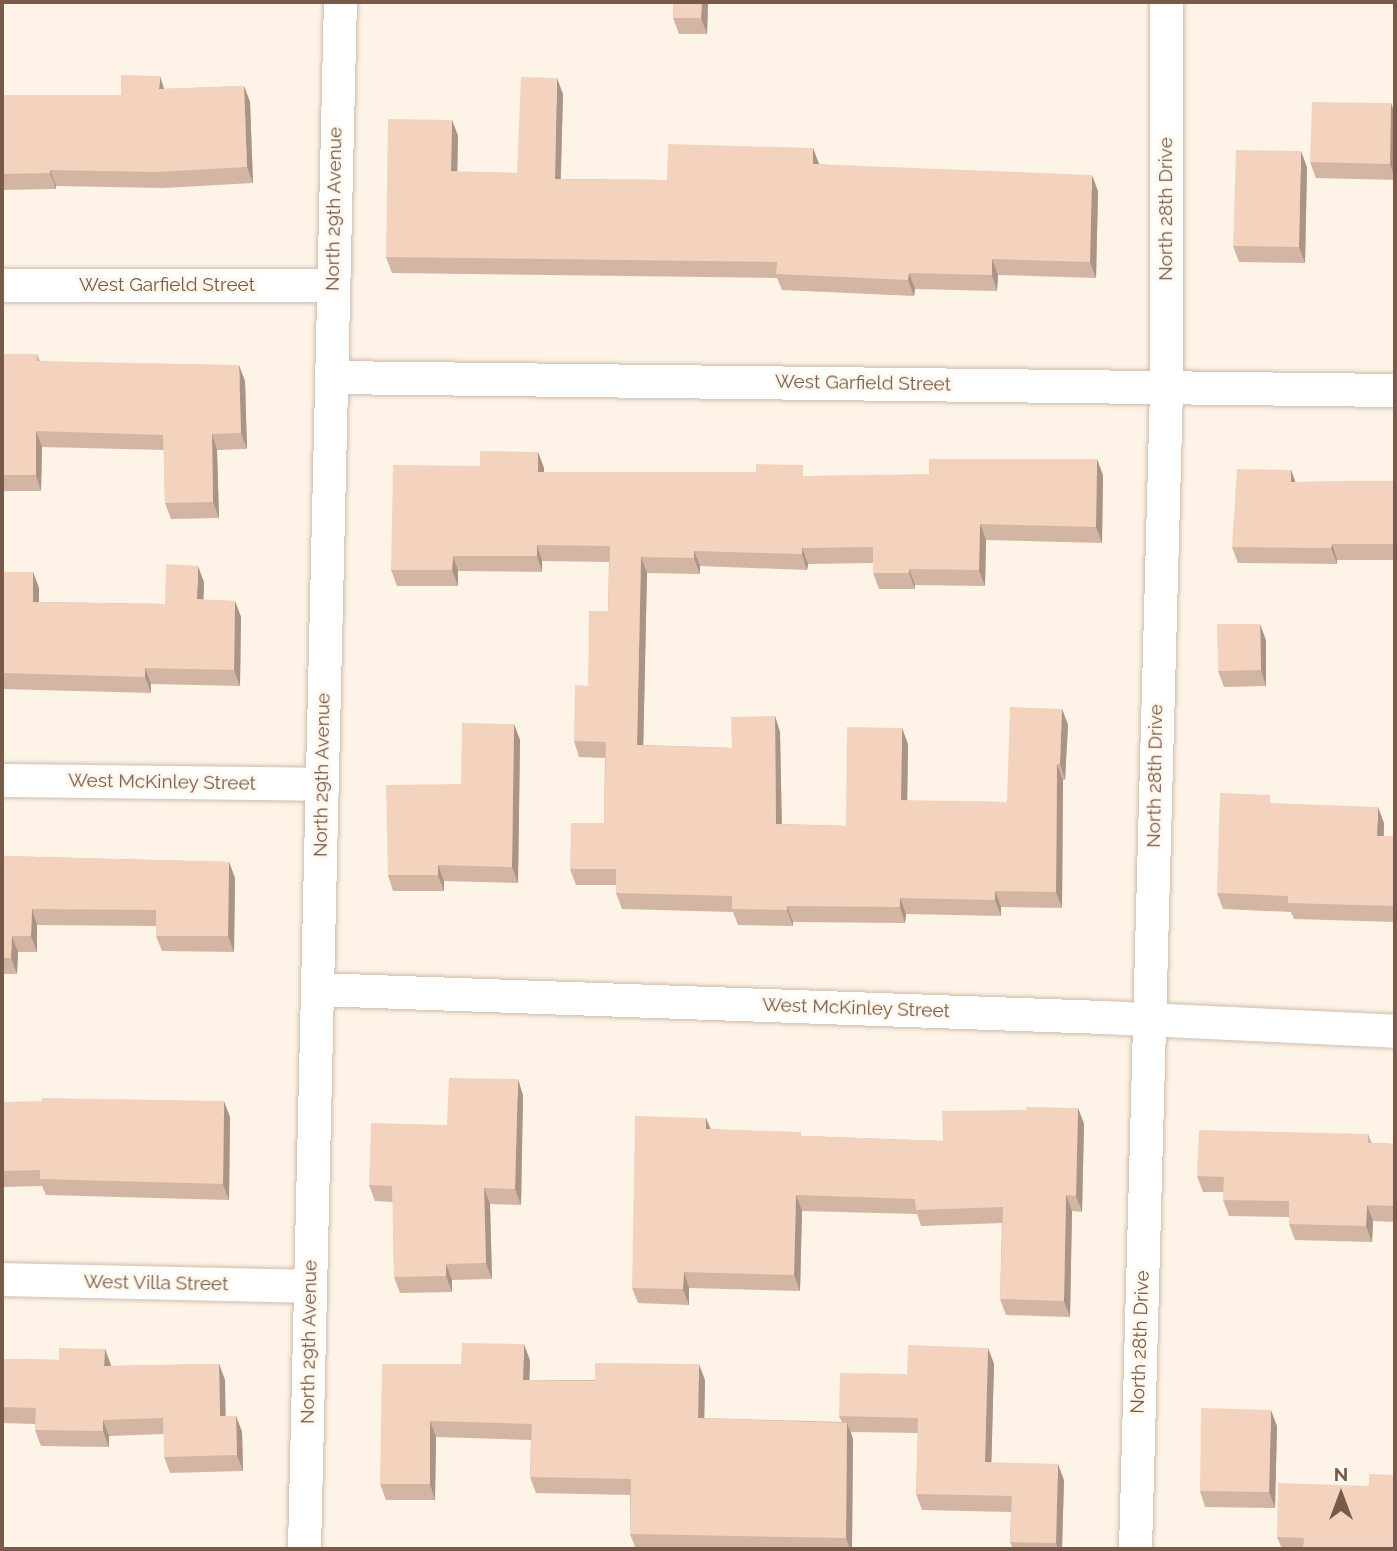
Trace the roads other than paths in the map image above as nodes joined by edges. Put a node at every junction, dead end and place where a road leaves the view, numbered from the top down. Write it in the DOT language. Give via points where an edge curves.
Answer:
graph roads {
  1 [pos="340,2"];
  2 [pos="1166,2"];
  3 [pos="2,285"];
  4 [pos="332,285"];
  5 [pos="331,377"];
  6 [pos="1166,386"];
  7 [pos="1395,390"];
  8 [pos="2,780"];
  9 [pos="321,784"];
  10 [pos="317,989"];
  11 [pos="1150,1020"];
  12 [pos="1395,1031"];
  13 [pos="2,1279"];
  14 [pos="310,1286"];
  15 [pos="304,1549"];
  16 [pos="1135,1549"];
  1 -- 4 [label="street, North 29th Avenue"];
  2 -- 6 [label="street, North 28th Drive"];
  3 -- 4 [label="street, West Garfield Street"];
  4 -- 5 [label="street, North 29th Avenue"];
  5 -- 6 [label="street, West Garfield Street"];
  5 -- 9 [label="street, North 29th Avenue"];
  6 -- 7 [label="street, West Garfield Street"];
  6 -- 11 [label="street, North 28th Drive"];
  8 -- 9 [label="street, West McKinley Street"];
  9 -- 10 [label="street, North 29th Avenue"];
  10 -- 11 [label="street, West McKinley Street"];
  10 -- 14 [label="street, North 29th Avenue"];
  11 -- 12 [label="street, West McKinley Street"];
  11 -- 16 [label="street, North 28th Drive"];
  13 -- 14 [label="street, West Villa Street"];
  14 -- 15 [label="street, North 29th Avenue"];
}
